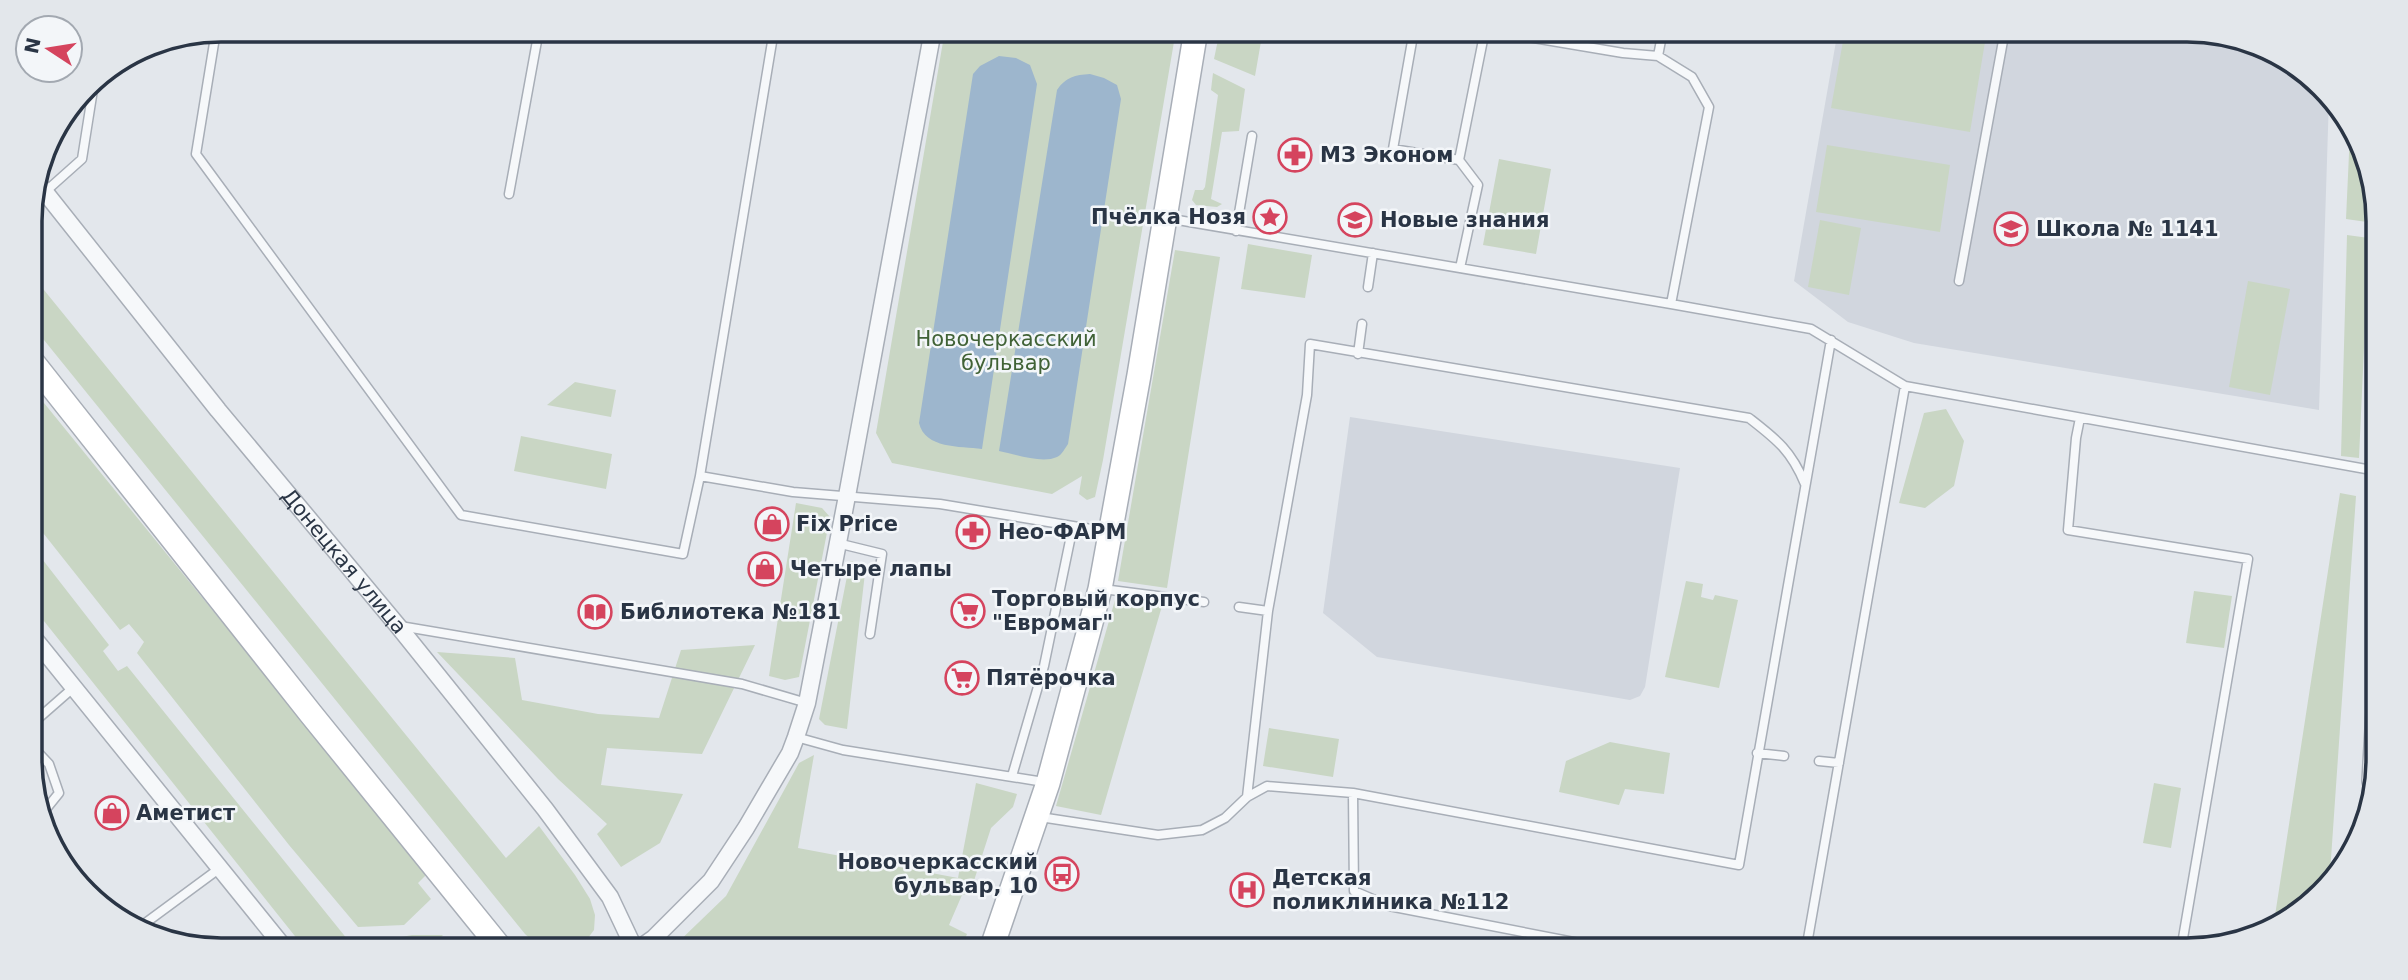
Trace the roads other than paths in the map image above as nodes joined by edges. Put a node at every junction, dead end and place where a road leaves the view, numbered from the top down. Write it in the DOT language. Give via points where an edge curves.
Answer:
graph roads {
  1 [pos="214,42"];
  2 [pos="538,42"];
  3 [pos="772,42"];
  4 [pos="931,42"];
  5 [pos="1191,42"];
  6 [pos="1412,42"];
  7 [pos="1483,42"];
  8 [pos="1557,42"];
  9 [pos="1661,42"];
  10 [pos="2004,42"];
  11 [pos="1658,56"];
  12 [pos="92,96"];
  13 [pos="1252,136"];
  14 [pos="1459,160"];
  15 [pos="47,183"];
  16 [pos="45,192"];
  17 [pos="509,194"];
  18 [pos="1164,218"];
  19 [pos="1236,230"];
  20 [pos="1373,253"];
  21 [pos="1461,268"];
  22 [pos="1959,281"];
  23 [pos="1368,287"];
  24 [pos="1671,304"];
  25 [pos="1362,324"];
  26 [pos="1830,340"];
  27 [pos="1358,354"];
  28 [pos="42,374"];
  29 [pos="1905,386"];
  30 [pos="2080,418"];
  31 [pos="2366,469"];
  32 [pos="700,476"];
  33 [pos="1805,484"];
  34 [pos="847,496"];
  35 [pos="1073,526"];
  36 [pos="1112,532"];
  37 [pos="837,543"];
  38 [pos="1100,589"];
  39 [pos="1204,602"];
  40 [pos="1239,607"];
  41 [pos="1268,611"];
  42 [pos="398,626"];
  43 [pos="870,634"];
  44 [pos="42,648"];
  45 [pos="74,688"];
  46 [pos="807,702"];
  47 [pos="42,715"];
  48 [pos="796,737"];
  49 [pos="1757,753"];
  50 [pos="42,757"];
  51 [pos="1784,757"];
  52 [pos="1819,761"];
  53 [pos="1839,763"];
  54 [pos="1012,776"];
  55 [pos="1048,783"];
  56 [pos="1353,793"];
  57 [pos="1247,797"];
  58 [pos="49,806"];
  59 [pos="1037,816"];
  60 [pos="220,868"];
  61 [pos="147,922"];
  62 [pos="276,938"];
  63 [pos="492,938"];
  64 [pos="630,938"];
  65 [pos="654,938"];
  66 [pos="995,938"];
  67 [pos="1553,938"];
  68 [pos="1808,938"];
  69 [pos="2183,938"];
  1 -- 32 [label="lane" via="196,154 461,515 683,554"];
  2 -- 17 [label="lane"];
  3 -- 32 [label="lane"];
  4 -- 34 [label="street"];
  5 -- 18 [label="street"];
  6 -- 14 [label="lane" via="1393,149"];
  7 -- 14 [label="lane"];
  8 -- 11 [label="lane"];
  9 -- 11 [label="lane"];
  10 -- 22 [label="lane"];
  11 -- 24 [label="lane" via="1692,77 1709,107"];
  12 -- 15 [label="lane" via="82,159"];
  13 -- 19 [label="lane"];
  14 -- 21 [label="lane" via="1478,186"];
  16 -- 42 [label="street, Донецкая улица"];
  18 -- 19 [label="lane"];
  18 -- 36 [label="street"];
  19 -- 20 [label="lane"];
  20 -- 21 [label="lane"];
  20 -- 23 [label="lane"];
  21 -- 24 [label="lane"];
  24 -- 26 [label="lane" via="1811,329"];
  25 -- 27 [label="lane"];
  26 -- 29 [label="lane"];
  26 -- 33 [label="lane"];
  27 -- 33 [label="lane" via="1749,418 1783,446"];
  27 -- 41 [label="lane" via="1310,344 1307,395"];
  28 -- 63 [label="street"];
  29 -- 30 [label="lane"];
  29 -- 53 [label="lane"];
  30 -- 31 [label="lane"];
  30 -- 69 [label="lane" via="2068,530 2248,559"];
  32 -- 34 [label="lane"];
  33 -- 49 [label="lane"];
  34 -- 35 [label="lane" via="940,504"];
  34 -- 37 [label="street"];
  35 -- 36 [label="lane"];
  35 -- 54 [label="lane" via="1044,666"];
  36 -- 38 [label="street"];
  37 -- 43 [label="lane" via="882,554"];
  37 -- 46 [label="street"];
  38 -- 39 [label="lane"];
  38 -- 55 [label="street"];
  40 -- 41 [label="lane"];
  41 -- 57 [label="lane"];
  42 -- 46 [label="lane" via="741,684"];
  42 -- 64 [label="street, Донецкая улица" via="610,897"];
  44 -- 45 [label="street"];
  45 -- 47 [label="lane"];
  45 -- 60 [label="street"];
  46 -- 48 [label="street"];
  48 -- 54 [label="lane" via="843,750"];
  48 -- 65 [label="street" via="711,881"];
  49 -- 51 [label="lane"];
  49 -- 56 [label="lane" via="1738,865"];
  50 -- 58 [label="lane" via="59,793"];
  52 -- 53 [label="lane"];
  53 -- 68 [label="lane"];
  54 -- 55 [label="lane"];
  55 -- 59 [label="street"];
  56 -- 57 [label="lane" via="1267,786"];
  56 -- 67 [label="lane" via="1354,891 1389,906"];
  57 -- 59 [label="lane" via="1225,818 1202,830 1158,835"];
  59 -- 66 [label="street"];
  60 -- 61 [label="lane"];
  60 -- 62 [label="street"];
}
